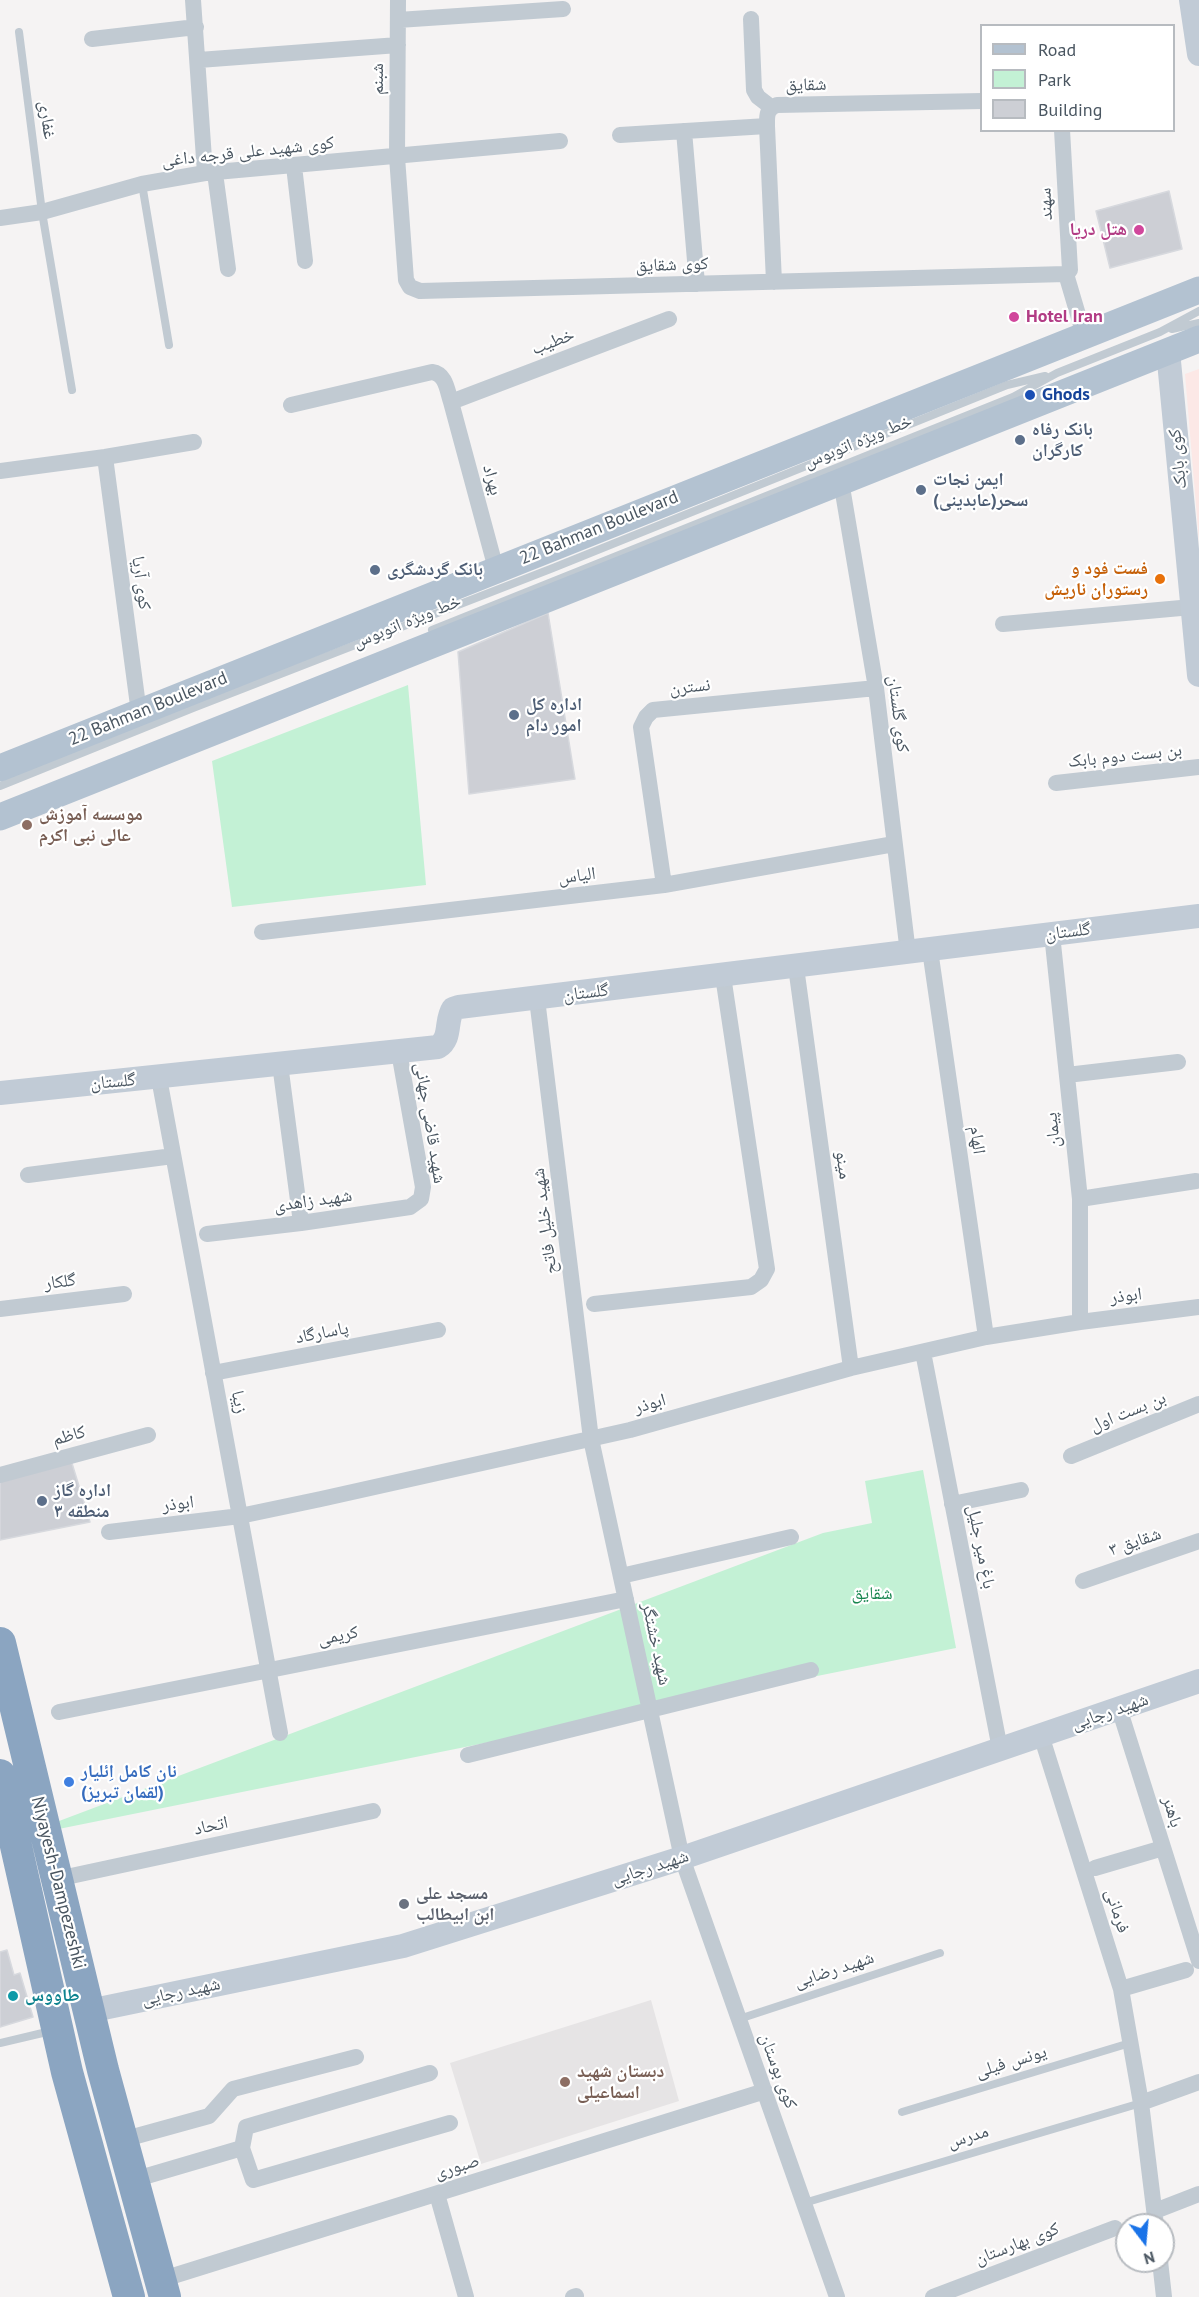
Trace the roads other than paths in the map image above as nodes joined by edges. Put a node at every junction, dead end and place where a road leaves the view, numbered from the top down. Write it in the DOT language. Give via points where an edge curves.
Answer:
graph roads {
  1 [pos="193,0"];
  2 [pos="398,0"];
  3 [pos="1191,0"];
  4 [pos="562,9"];
  5 [pos="751,19"];
  6 [pos="398,20"];
  7 [pos="196,27"];
  8 [pos="19,32"];
  9 [pos="92,39"];
  10 [pos="398,45"];
  11 [pos="1199,54"];
  12 [pos="199,60"];
  13 [pos="980,101"];
  14 [pos="771,107"];
  15 [pos="767,126"];
  16 [pos="684,131"];
  17 [pos="1062,132"];
  18 [pos="620,135"];
  19 [pos="560,141"];
  20 [pos="397,158"];
  21 [pos="294,166"];
  22 [pos="210,173"];
  23 [pos="142,184"];
  24 [pos="42,213"];
  25 [pos="0,218"];
  26 [pos="305,261"];
  27 [pos="228,269"];
  28 [pos="1066,274"];
  29 [pos="774,282"];
  30 [pos="697,284"];
  31 [pos="1199,290"];
  32 [pos="1199,311"];
  33 [pos="669,319"];
  34 [pos="1199,323"];
  35 [pos="1084,335"];
  36 [pos="1199,339"];
  37 [pos="1164,342"];
  38 [pos="169,345"];
  39 [pos="1057,373"];
  40 [pos="72,390"];
  41 [pos="451,402"];
  42 [pos="291,405"];
  43 [pos="194,442"];
  44 [pos="105,458"];
  45 [pos="0,471"];
  46 [pos="841,482"];
  47 [pos="496,569"];
  48 [pos="1192,607"];
  49 [pos="1002,624"];
  50 [pos="424,633"];
  51 [pos="1199,675"];
  52 [pos="876,688"];
  53 [pos="139,713"];
  54 [pos="1199,767"];
  55 [pos="0,768"];
  56 [pos="1056,783"];
  57 [pos="0,786"];
  58 [pos="0,817"];
  59 [pos="894,844"];
  60 [pos="664,885"];
  61 [pos="1199,916"];
  62 [pos="262,932"];
  63 [pos="1052,934"];
  64 [pos="919,951"];
  65 [pos="796,967"];
  66 [pos="723,976"];
  67 [pos="537,999"];
  68 [pos="399,1052"];
  69 [pos="1178,1062"];
  70 [pos="280,1064"];
  71 [pos="1067,1075"];
  72 [pos="159,1078"];
  73 [pos="0,1093"];
  74 [pos="173,1156"];
  75 [pos="28,1175"];
  76 [pos="1196,1181"];
  77 [pos="422,1199"];
  78 [pos="1080,1199"];
  79 [pos="301,1223"];
  80 [pos="207,1234"];
  81 [pos="124,1294"];
  82 [pos="594,1304"];
  83 [pos="1199,1307"];
  84 [pos="0,1308"];
  85 [pos="1080,1322"];
  86 [pos="438,1330"];
  87 [pos="986,1337"];
  88 [pos="923,1352"];
  89 [pos="851,1368"];
  90 [pos="213,1373"];
  91 [pos="1199,1404"];
  92 [pos="148,1435"];
  93 [pos="591,1439"];
  94 [pos="1071,1456"];
  95 [pos="0,1475"];
  96 [pos="1021,1490"];
  97 [pos="952,1504"];
  98 [pos="240,1516"];
  99 [pos="109,1532"];
  100 [pos="791,1537"];
  101 [pos="1199,1541"];
  102 [pos="621,1576"];
  103 [pos="1083,1581"];
  104 [pos="626,1599"];
  105 [pos="0,1643"];
  106 [pos="268,1670"];
  107 [pos="811,1670"];
  108 [pos="1199,1681"];
  109 [pos="1119,1708"];
  110 [pos="650,1710"];
  111 [pos="59,1712"];
  112 [pos="280,1733"];
  113 [pos="1041,1735"];
  114 [pos="1000,1749"];
  115 [pos="468,1755"];
  116 [pos="0,1775"];
  117 [pos="373,1811"];
  118 [pos="1163,1848"];
  119 [pos="682,1858"];
  120 [pos="1095,1868"];
  121 [pos="57,1879"];
  122 [pos="940,1953"];
  123 [pos="1193,1966"];
  124 [pos="1121,1989"];
  125 [pos="89,2012"];
  126 [pos="739,2019"];
  127 [pos="58,2030"];
  128 [pos="0,2043"];
  129 [pos="1130,2043"];
  130 [pos="356,2057"];
  131 [pos="430,2073"];
  132 [pos="1199,2082"];
  133 [pos="765,2091"];
  134 [pos="1141,2103"];
  135 [pos="902,2112"];
  136 [pos="450,2123"];
  137 [pos="122,2140"];
  138 [pos="242,2148"];
  139 [pos="133,2180"];
  140 [pos="437,2194"];
  141 [pos="1199,2194"];
  142 [pos="804,2203"];
  143 [pos="1154,2213"];
  144 [pos="1164,2213"];
  145 [pos="1115,2228"];
  146 [pos="1161,2273"];
  147 [pos="162,2288"];
  148 [pos="129,2297"];
  149 [pos="466,2297"];
  150 [pos="837,2297"];
  151 [pos="933,2297"];
  152 [pos="1164,2297"];
  1 -- 7 [label="street"];
  2 -- 6 [label="street, شبنم"];
  3 -- 11 [label="main road"];
  4 -- 6 [label="street"];
  5 -- 14 [label="street" via="754,90"];
  6 -- 10 [label="street, شبنم"];
  7 -- 9 [label="street"];
  7 -- 12 [label="street"];
  8 -- 24 [label="lane, غفاری"];
  10 -- 12 [label="street"];
  10 -- 20 [label="street, شبنم"];
  12 -- 22 [label="street"];
  13 -- 14 [label="street, شقایق"];
  14 -- 15 [label="street, شقایق"];
  15 -- 16 [label="street"];
  15 -- 29 [label="street, شقایق"];
  16 -- 18 [label="street"];
  16 -- 30 [label="street"];
  17 -- 28 [label="street, سهند" via="1070,270"];
  19 -- 20 [label="street, کوی شهید علی قرجه داغی"];
  20 -- 21 [label="street, کوی شهید علی قرجه داغی"];
  20 -- 30 [label="street, کوی شقایق" via="406,280 410,287 420,291"];
  21 -- 22 [label="street, کوی شهید علی قرجه داغی"];
  21 -- 26 [label="street"];
  22 -- 23 [label="street, کوی شهید علی قرجه داغی"];
  22 -- 27 [label="street"];
  23 -- 24 [label="street, کوی شهید علی قرجه داغی"];
  23 -- 38 [label="lane"];
  24 -- 25 [label="street, کوی شهید علی قرجه داغی"];
  24 -- 40 [label="lane, غفاری"];
  28 -- 29 [label="street, کوی شقایق"];
  28 -- 35 [label="street"];
  29 -- 30 [label="street, کوی شقایق"];
  31 -- 35 [label="main road, 22 Bahman Boulevard"];
  32 -- 37 [label="lane, خط ویژه اتوبوس"];
  33 -- 41 [label="street, خطیب"];
  34 -- 37 [label="lane, خط ویژه اتوبوس"];
  35 -- 47 [label="main road, 22 Bahman Boulevard"];
  36 -- 37 [label="main road"];
  37 -- 39 [label="lane, خط ویژه اتوبوس"];
  37 -- 46 [label="main road"];
  37 -- 48 [label="main road, کوی بابک"];
  39 -- 50 [label="lane, خط ویژه اتوبوس" via="1013,397"];
  39 -- 57 [label="lane, خط ویژه اتوبوس" via="1007,385"];
  41 -- 42 [label="street, بهراد" via="443,377 432,372"];
  41 -- 47 [label="street, بهراد"];
  43 -- 44 [label="street"];
  44 -- 45 [label="street"];
  44 -- 53 [label="street, کوی آریا"];
  46 -- 52 [label="street, کوی گلستان"];
  46 -- 58 [label="main road"];
  47 -- 53 [label="main road, 22 Bahman Boulevard"];
  48 -- 49 [label="street"];
  48 -- 51 [label="main road, کوی بابک"];
  52 -- 59 [label="street, کوی گلستان"];
  52 -- 60 [label="street, نسترن" via="653,710 641,727"];
  53 -- 55 [label="main road, 22 Bahman Boulevard"];
  54 -- 56 [label="street, بن بست دوم بابک"];
  59 -- 60 [label="street, الیاس"];
  59 -- 64 [label="street, کوی گلستان"];
  60 -- 62 [label="street, الیاس"];
  61 -- 63 [label="main road, گلستان"];
  63 -- 64 [label="main road, گلستان"];
  63 -- 71 [label="street, پیمان"];
  64 -- 65 [label="main road, گلستان"];
  64 -- 87 [label="street, الهام"];
  65 -- 66 [label="main road, گلستان"];
  65 -- 89 [label="street, مینو"];
  66 -- 67 [label="main road, گلستان"];
  66 -- 82 [label="street" via="767,1269 751,1287"];
  67 -- 68 [label="main road, گلستان" via="453,1009 445,1043"];
  67 -- 93 [label="street, شهید خلیل فاتح"];
  68 -- 70 [label="main road, گلستان"];
  68 -- 77 [label="street, شهید قاضی جهانی"];
  69 -- 71 [label="street"];
  70 -- 72 [label="main road, گلستان"];
  70 -- 79 [label="street"];
  71 -- 78 [label="street, پیمان"];
  72 -- 73 [label="main road, گلستان"];
  72 -- 74 [label="street, زیبا"];
  74 -- 75 [label="street"];
  74 -- 90 [label="street, زیبا"];
  76 -- 78 [label="street"];
  77 -- 79 [label="street, شهید زاهدی" via="410,1207"];
  78 -- 85 [label="street, پیمان"];
  79 -- 80 [label="street, شهید زاهدی"];
  81 -- 84 [label="street, گلکار"];
  83 -- 85 [label="street, ابوذر"];
  85 -- 87 [label="street, ابوذر"];
  86 -- 90 [label="street, پاسارگاد"];
  87 -- 88 [label="street, ابوذر"];
  88 -- 89 [label="street, ابوذر"];
  88 -- 97 [label="street, باغ میر جلیل"];
  89 -- 93 [label="street, ابوذر"];
  90 -- 98 [label="street, زیبا"];
  91 -- 94 [label="street, بن بست اول"];
  92 -- 95 [label="street, کاظم"];
  93 -- 98 [label="street, ابوذر"];
  93 -- 102 [label="street, شهید خشتگر"];
  96 -- 97 [label="street"];
  97 -- 114 [label="street, باغ میر جلیل"];
  98 -- 99 [label="street, ابوذر"];
  98 -- 106 [label="street, زیبا"];
  100 -- 102 [label="street"];
  101 -- 103 [label="street, شقایق ۳"];
  102 -- 104 [label="street, شهید خشتگر"];
  104 -- 106 [label="street, کریمی"];
  104 -- 110 [label="street, شهید خشتگر"];
  105 -- 121 [label="highway, Niyayesh-Dampezeshki"];
  106 -- 111 [label="street, کریمی"];
  106 -- 112 [label="street, زیبا"];
  107 -- 110 [label="street"];
  108 -- 109 [label="main road, شهید رجایی"];
  109 -- 113 [label="main road, شهید رجایی"];
  109 -- 118 [label="street, باهنر"];
  110 -- 115 [label="street"];
  110 -- 119 [label="street, شهید خشتگر"];
  113 -- 114 [label="main road, شهید رجایی"];
  113 -- 124 [label="street, فرمانی"];
  114 -- 119 [label="main road, شهید رجایی"];
  116 -- 127 [label="highway, Niyayesh-Dampezeshki"];
  117 -- 121 [label="street, اتحاد"];
  118 -- 120 [label="street"];
  118 -- 123 [label="street, باهنر"];
  119 -- 125 [label="main road, شهید رجایی" via="403,1946"];
  119 -- 126 [label="street, کوی بوستان"];
  121 -- 125 [label="highway, Niyayesh-Dampezeshki"];
  122 -- 126 [label="lane, شهید رضایی"];
  123 -- 124 [label="street"];
  124 -- 129 [label="street, فرمانی"];
  125 -- 137 [label="highway, Niyayesh-Dampezeshki"];
  126 -- 133 [label="street, کوی بوستان"];
  127 -- 128 [label="lane"];
  127 -- 148 [label="highway, Niyayesh-Dampezeshki"];
  129 -- 134 [label="street, فرمانی"];
  129 -- 135 [label="lane, یونس فیلی"];
  130 -- 137 [label="street" via="233,2089 209,2116"];
  131 -- 138 [label="street" via="246,2127"];
  132 -- 134 [label="street"];
  133 -- 140 [label="street, صبوری"];
  133 -- 142 [label="street, کوی بوستان"];
  134 -- 142 [label="lane, مدرس"];
  134 -- 143 [label="street, فرمانی"];
  136 -- 138 [label="street" via="253,2180"];
  137 -- 139 [label="highway, Niyayesh-Dampezeshki"];
  138 -- 139 [label="street"];
  139 -- 147 [label="highway, Niyayesh-Dampezeshki"];
  140 -- 147 [label="street, صبوری"];
  140 -- 149 [label="street"];
  141 -- 144 [label="street"];
  142 -- 150 [label="street, کوی بوستان"];
  145 -- 151 [label="street, کوی بهارستان"];
  146 -- 152 [label="street"];
}
